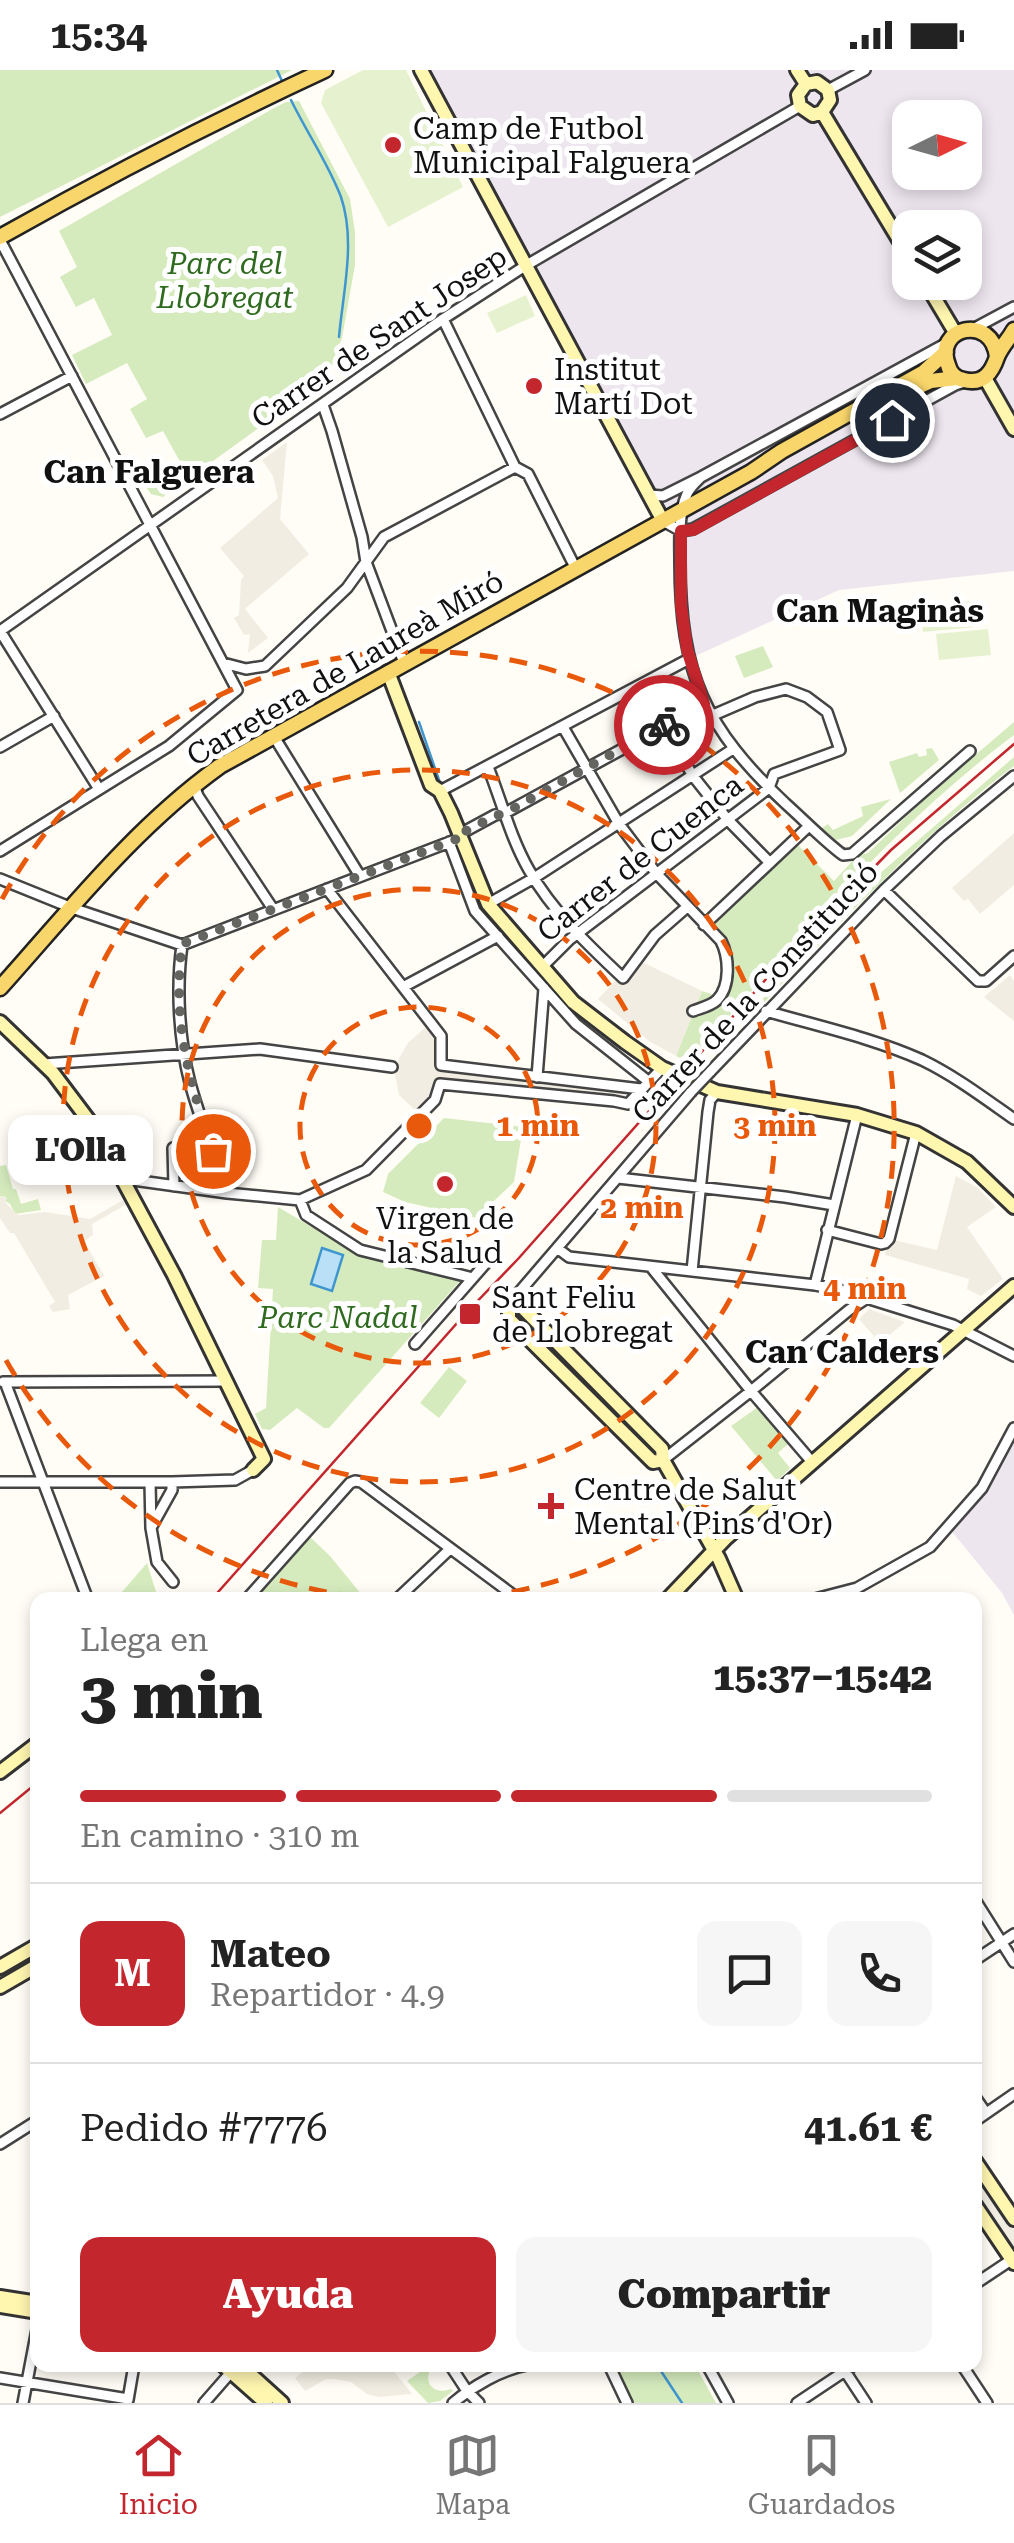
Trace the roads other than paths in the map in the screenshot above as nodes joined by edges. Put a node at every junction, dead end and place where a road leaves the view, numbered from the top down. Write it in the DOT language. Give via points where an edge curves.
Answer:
graph roads {
  1 [pos="324,70"];
  2 [pos="421,70"];
  3 [pos="798,70"];
  4 [pos="865,70"];
  5 [pos="806,84"];
  6 [pos="828,90"];
  7 [pos="800,106"];
  8 [pos="822,112"];
  9 [pos="892,228"];
  10 [pos="0,238"];
  11 [pos="525,266"];
  12 [pos="932,300"];
  13 [pos="1014,307"];
  14 [pos="443,319"];
  15 [pos="1014,328"];
  16 [pos="975,330"];
  17 [pos="950,343"];
  18 [pos="1014,349"];
  19 [pos="996,360"];
  20 [pos="72,376"];
  21 [pos="985,378"];
  22 [pos="962,380"];
  23 [pos="925,382"];
  24 [pos="323,405"];
  25 [pos="0,414"];
  26 [pos="1014,430"];
  27 [pos="864,435"];
  28 [pos="515,467"];
  29 [pos="751,472"];
  30 [pos="702,477"];
  31 [pos="648,495"];
  32 [pos="683,510"];
  33 [pos="663,521"];
  34 [pos="150,525"];
  35 [pos="681,531"];
  36 [pos="366,562"];
  37 [pos="576,569"];
  38 [pos="0,631"];
  39 [pos="688,659"];
  40 [pos="223,663"];
  41 [pos="404,664"];
  42 [pos="388,672"];
  43 [pos="640,685"];
  44 [pos="704,704"];
  45 [pos="54,716"];
  46 [pos="711,716"];
  47 [pos="662,726"];
  48 [pos="562,727"];
  49 [pos="273,736"];
  50 [pos="0,747"];
  51 [pos="733,748"];
  52 [pos="970,751"];
  53 [pos="488,766"];
  54 [pos="585,767"];
  55 [pos="693,776"];
  56 [pos="1014,776"];
  57 [pos="194,785"];
  58 [pos="770,788"];
  59 [pos="100,789"];
  60 [pos="440,791"];
  61 [pos="505,813"];
  62 [pos="728,820"];
  63 [pos="619,824"];
  64 [pos="809,826"];
  65 [pos="457,838"];
  66 [pos="0,850"];
  67 [pos="770,863"];
  68 [pos="656,873"];
  69 [pos="360,876"];
  70 [pos="534,878"];
  71 [pos="0,879"];
  72 [pos="327,889"];
  73 [pos="884,890"];
  74 [pos="488,904"];
  75 [pos="687,908"];
  76 [pos="273,909"];
  77 [pos="77,910"];
  78 [pos="704,925"];
  79 [pos="503,933"];
  80 [pos="580,935"];
  81 [pos="182,944"];
  82 [pos="1014,956"];
  83 [pos="542,966"];
  84 [pos="403,987"];
  85 [pos="0,988"];
  86 [pos="544,988"];
  87 [pos="693,1011"];
  88 [pos="766,1011"];
  89 [pos="0,1022"];
  90 [pos="184,1055"];
  91 [pos="44,1064"];
  92 [pos="392,1067"];
  93 [pos="662,1068"];
  94 [pos="536,1076"];
  95 [pos="645,1085"];
  96 [pos="717,1092"];
  97 [pos="857,1115"];
  98 [pos="1014,1119"];
  99 [pos="916,1133"];
  100 [pos="174,1148"];
  101 [pos="118,1169"];
  102 [pos="618,1178"];
  103 [pos="174,1186"];
  104 [pos="700,1188"];
  105 [pos="227,1194"];
  106 [pos="300,1200"];
  107 [pos="834,1205"];
  108 [pos="1014,1207"];
  109 [pos="828,1230"];
  110 [pos="556,1248"];
  111 [pos="493,1256"];
  112 [pos="650,1267"];
  113 [pos="692,1271"];
  114 [pos="473,1278"];
  115 [pos="815,1286"];
  116 [pos="1014,1286"];
  117 [pos="844,1291"];
  118 [pos="867,1298"];
  119 [pos="510,1304"];
  120 [pos="852,1308"];
  121 [pos="965,1329"];
  122 [pos="415,1344"];
  123 [pos="1014,1356"];
  124 [pos="227,1381"];
  125 [pos="3,1382"];
  126 [pos="751,1391"];
  127 [pos="1014,1428"];
  128 [pos="663,1460"];
  129 [pos="812,1462"];
  130 [pos="254,1470"];
  131 [pos="42,1480"];
  132 [pos="0,1482"];
  133 [pos="150,1482"];
  134 [pos="172,1482"];
  135 [pos="150,1528"];
  136 [pos="450,1549"];
  137 [pos="714,1552"];
  138 [pos="174,1582"];
  139 [pos="85,1592"];
  140 [pos="253,1592"];
  141 [pos="404,1592"];
  142 [pos="509,1592"];
  143 [pos="675,1592"];
  144 [pos="734,1592"];
  145 [pos="853,1592"];
  146 [pos="30,1749"];
  147 [pos="0,1772"];
  148 [pos="982,1911"];
  149 [pos="1014,1934"];
  150 [pos="1001,1942"];
  151 [pos="30,1949"];
  152 [pos="982,1955"];
  153 [pos="1014,1962"];
  154 [pos="0,1967"];
  155 [pos="30,1973"];
  156 [pos="0,1987"];
  157 [pos="1014,2094"];
  158 [pos="982,2108"];
  159 [pos="986,2114"];
  160 [pos="982,2117"];
  161 [pos="30,2125"];
  162 [pos="0,2144"];
  163 [pos="982,2170"];
  164 [pos="982,2216"];
  165 [pos="1014,2218"];
  166 [pos="1013,2260"];
  167 [pos="982,2280"];
  168 [pos="0,2297"];
  169 [pos="30,2301"];
  170 [pos="0,2306"];
  171 [pos="30,2311"];
  172 [pos="30,2366"];
  173 [pos="133,2372"];
  174 [pos="229,2372"];
  175 [pos="238,2372"];
  176 [pos="240,2372"];
  177 [pos="455,2372"];
  178 [pos="507,2372"];
  179 [pos="612,2372"];
  180 [pos="711,2372"];
  181 [pos="840,2372"];
  182 [pos="850,2372"];
  183 [pos="967,2372"];
  184 [pos="0,2378"];
  185 [pos="27,2382"];
  186 [pos="467,2391"];
  187 [pos="128,2401"];
  188 [pos="24,2403"];
  189 [pos="204,2403"];
  190 [pos="266,2403"];
  191 [pos="282,2403"];
  192 [pos="453,2403"];
  193 [pos="478,2403"];
  194 [pos="627,2403"];
  195 [pos="728,2403"];
  196 [pos="797,2403"];
  197 [pos="866,2403"];
  198 [pos="987,2403"];
  1 -- 10 [label="main road"];
  2 -- 11 [label="street"];
  3 -- 5 [label="street"];
  4 -- 6 [label="street"];
  5 -- 6 [label="street"];
  5 -- 7 [label="street"];
  6 -- 8 [label="street"];
  7 -- 8 [label="street" via="813,115"];
  7 -- 11 [label="street, Carrer de Sant Josep"];
  8 -- 9 [label="street"];
  10 -- 20 [label="street"];
  11 -- 14 [label="street, Carrer de Sant Josep"];
  11 -- 31 [label="street"];
  12 -- 17 [label="street"];
  13 -- 16 [label="street"];
  14 -- 24 [label="street, Carrer de Sant Josep"];
  14 -- 28 [label="street"];
  15 -- 16 [label="main road"];
  15 -- 19 [label="main road"];
  16 -- 17 [label="main road"];
  16 -- 19 [label="main road" via="991,339"];
  17 -- 22 [label="main road" via="947,364"];
  17 -- 29 [label="main road, Carretera de Laureà Miró" via="924,372"];
  17 -- 30 [label="street"];
  18 -- 19 [label="street"];
  19 -- 21 [label="main road"];
  20 -- 25 [label="street"];
  20 -- 34 [label="street"];
  21 -- 22 [label="main road"];
  21 -- 26 [label="street"];
  22 -- 23 [label="main road, Carretera de Laureà Miró"];
  22 -- 27 [label="street"];
  23 -- 27 [label="street"];
  23 -- 29 [label="main road, Carretera de Laureà Miró"];
  24 -- 34 [label="street, Carrer de Sant Josep"];
  24 -- 36 [label="street"];
  27 -- 35 [label="street"];
  28 -- 36 [label="street" via="384,538"];
  28 -- 37 [label="street" via="528,474"];
  29 -- 32 [label="main road, Carretera de Laureà Miró"];
  30 -- 31 [label="street" via="663,496"];
  30 -- 32 [label="street"];
  31 -- 33 [label="street"];
  32 -- 33 [label="main road, Carretera de Laureà Miró"];
  32 -- 35 [label="street"];
  33 -- 35 [label="street"];
  33 -- 37 [label="main road, Carretera de Laureà Miró"];
  34 -- 38 [label="street, Carrer de Sant Josep"];
  34 -- 40 [label="street"];
  35 -- 39 [label="street"];
  36 -- 40 [label="street" via="265,666"];
  36 -- 41 [label="street"];
  37 -- 41 [label="main road, Carretera de Laureà Miró"];
  38 -- 45 [label="street"];
  39 -- 43 [label="street"];
  39 -- 44 [label="street"];
  40 -- 59 [label="street" via="237,690"];
  41 -- 42 [label="main road, Carretera de Laureà Miró"];
  42 -- 49 [label="main road, Carretera de Laureà Miró"];
  42 -- 60 [label="street" via="431,784"];
  43 -- 47 [label="street"];
  43 -- 48 [label="street"];
  44 -- 46 [label="street"];
  44 -- 47 [label="street"];
  45 -- 50 [label="street"];
  45 -- 59 [label="street"];
  46 -- 51 [label="street"];
  46 -- 58 [label="street, Carrer de Cuenca" via="786,689 827,712 840,750 774,774"];
  47 -- 54 [label="street"];
  47 -- 55 [label="street"];
  48 -- 53 [label="street"];
  48 -- 54 [label="street"];
  49 -- 57 [label="main road, Carretera de Laureà Miró"];
  49 -- 69 [label="street"];
  51 -- 55 [label="street"];
  51 -- 58 [label="street"];
  52 -- 64 [label="street" via="852,854 843,855"];
  53 -- 60 [label="street"];
  53 -- 61 [label="street"];
  54 -- 61 [label="street"];
  54 -- 63 [label="street"];
  55 -- 62 [label="street"];
  55 -- 63 [label="street"];
  56 -- 73 [label="street, Carrer de la Constitució"];
  57 -- 76 [label="street"];
  57 -- 77 [label="main road, Carretera de Laureà Miró" via="128,846"];
  58 -- 62 [label="street, Carrer de Cuenca"];
  58 -- 64 [label="street"];
  59 -- 66 [label="street"];
  60 -- 65 [label="street"];
  61 -- 65 [label="street"];
  61 -- 70 [label="street"];
  62 -- 67 [label="street"];
  62 -- 68 [label="street, Carrer de Cuenca"];
  63 -- 68 [label="street"];
  63 -- 70 [label="street"];
  64 -- 67 [label="street"];
  65 -- 69 [label="street"];
  65 -- 74 [label="street"];
  65 -- 79 [label="street" via="476,912"];
  67 -- 78 [label="street"];
  68 -- 75 [label="street"];
  68 -- 80 [label="street, Carrer de Cuenca"];
  69 -- 72 [label="street"];
  70 -- 74 [label="street"];
  70 -- 80 [label="street"];
  71 -- 77 [label="street"];
  72 -- 76 [label="street"];
  72 -- 84 [label="street"];
  73 -- 82 [label="street" via="978,981"];
  73 -- 88 [label="street, Carrer de la Constitució"];
  74 -- 79 [label="street"];
  75 -- 78 [label="street"];
  75 -- 80 [label="street" via="655,935 622,978"];
  76 -- 81 [label="street"];
  77 -- 81 [label="street"];
  77 -- 85 [label="main road, Carretera de Laureà Miró"];
  78 -- 87 [label="street" via="725,950 725,987 713,1004"];
  79 -- 83 [label="street"];
  79 -- 84 [label="street"];
  79 -- 86 [label="street"];
  80 -- 83 [label="street, Carrer de Cuenca"];
  81 -- 90 [label="street"];
  83 -- 93 [label="street" via="573,1002"];
  84 -- 94 [label="street" via="441,1036 442,1065"];
  86 -- 94 [label="street"];
  86 -- 95 [label="street"];
  88 -- 98 [label="street" via="921,1060"];
  88 -- 102 [label="street, Carrer de la Constitució, bridge"];
  89 -- 91 [label="street"];
  90 -- 91 [label="street"];
  90 -- 92 [label="street" via="260,1050"];
  90 -- 105 [label="street"];
  91 -- 101 [label="street"];
  93 -- 95 [label="street, Carrer de la Constitució"];
  93 -- 96 [label="street"];
  94 -- 95 [label="street"];
  95 -- 106 [label="street, Carrer de la Constitució" via="628,1104 440,1084 436,1100 366,1170"];
  96 -- 97 [label="street"];
  96 -- 104 [label="street" via="710,1100"];
  97 -- 99 [label="street"];
  97 -- 107 [label="street"];
  99 -- 108 [label="street" via="968,1162"];
  99 -- 109 [label="street" via="886,1245"];
  100 -- 103 [label="street"];
  101 -- 103 [label="street" via="133,1180"];
  101 -- 124 [label="street"];
  102 -- 104 [label="street"];
  102 -- 110 [label="street, Carrer de la Constitució"];
  103 -- 105 [label="street"];
  104 -- 107 [label="street"];
  104 -- 113 [label="street"];
  105 -- 106 [label="street"];
  106 -- 114 [label="street" via="306,1216 360,1250"];
  107 -- 109 [label="street"];
  109 -- 115 [label="street"];
  110 -- 112 [label="street" via="569,1257"];
  110 -- 119 [label="street, Carrer de la Constitució"];
  111 -- 114 [label="street"];
  112 -- 113 [label="street"];
  112 -- 126 [label="street"];
  113 -- 115 [label="street"];
  114 -- 122 [label="street"];
  115 -- 117 [label="street"];
  116 -- 121 [label="street"];
  117 -- 118 [label="street"];
  117 -- 120 [label="street"];
  118 -- 120 [label="street"];
  118 -- 121 [label="street"];
  119 -- 128 [label="street" via="510,1319 653,1462"];
  120 -- 126 [label="street"];
  121 -- 123 [label="street"];
  121 -- 129 [label="street"];
  124 -- 125 [label="street"];
  124 -- 130 [label="street" via="264,1459"];
  125 -- 131 [label="street"];
  126 -- 128 [label="street"];
  126 -- 129 [label="street"];
  127 -- 145 [label="street" via="982,1488 930,1548"];
  128 -- 137 [label="street"];
  129 -- 137 [label="street"];
  130 -- 134 [label="street" via="235,1480"];
  131 -- 132 [label="street"];
  131 -- 133 [label="street"];
  131 -- 139 [label="street"];
  133 -- 134 [label="street"];
  133 -- 135 [label="street"];
  134 -- 135 [label="street"];
  135 -- 138 [label="street" via="157,1562"];
  136 -- 140 [label="street" via="361,1482 350,1484"];
  136 -- 141 [label="street"];
  136 -- 142 [label="street"];
  137 -- 143 [label="street"];
  137 -- 144 [label="street"];
  146 -- 147 [label="street"];
  148 -- 150 [label="street"];
  149 -- 150 [label="street"];
  150 -- 152 [label="street"];
  150 -- 153 [label="street"];
  151 -- 154 [label="street"];
  155 -- 156 [label="street"];
  157 -- 159 [label="street"];
  158 -- 159 [label="street"];
  159 -- 160 [label="street"];
  161 -- 162 [label="street"];
  163 -- 165 [label="street"];
  164 -- 166 [label="street"];
  166 -- 167 [label="street"];
  168 -- 169 [label="street"];
  170 -- 171 [label="street"];
  172 -- 185 [label="street"];
  173 -- 187 [label="street"];
  174 -- 189 [label="street"];
  175 -- 190 [label="street"];
  176 -- 191 [label="street"];
  177 -- 186 [label="street"];
  178 -- 186 [label="street"];
  179 -- 194 [label="street"];
  180 -- 195 [label="street"];
  181 -- 196 [label="street"];
  182 -- 197 [label="street"];
  183 -- 198 [label="street"];
  184 -- 185 [label="street"];
  185 -- 187 [label="street"];
  185 -- 188 [label="street"];
  186 -- 192 [label="street"];
  186 -- 193 [label="street"];
}
